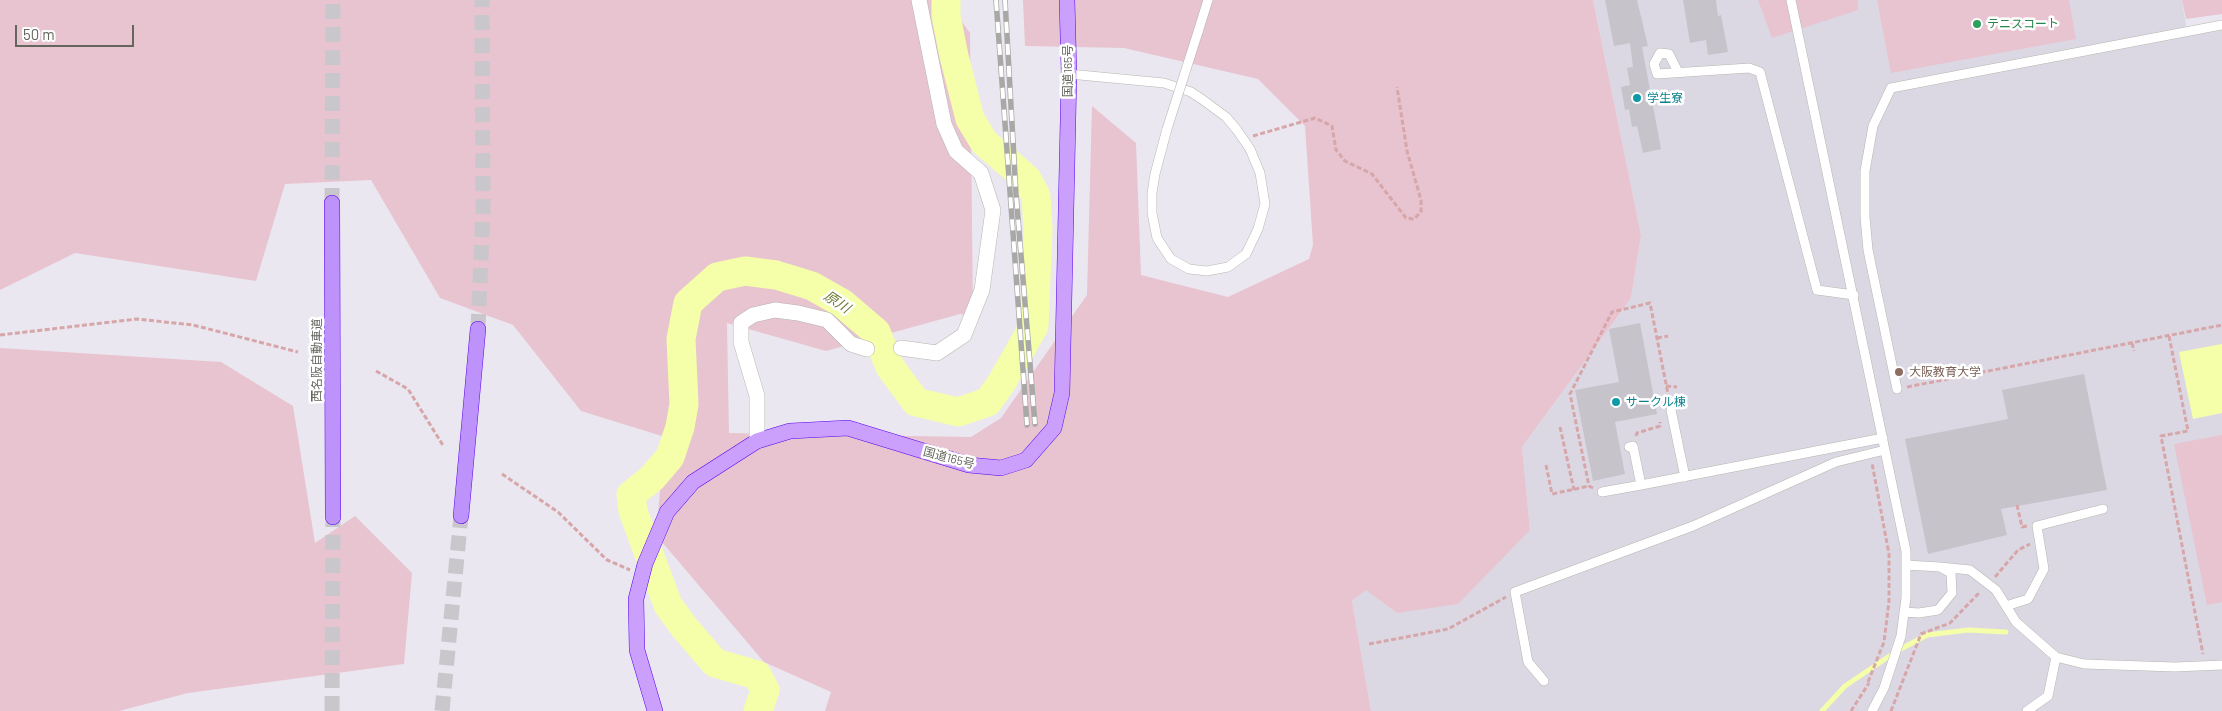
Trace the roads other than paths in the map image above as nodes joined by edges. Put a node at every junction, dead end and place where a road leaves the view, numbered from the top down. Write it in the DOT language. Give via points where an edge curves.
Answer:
graph roads {
  1 [pos="919,0"];
  2 [pos="1067,0"];
  3 [pos="1208,0"];
  4 [pos="1791,0"];
  5 [pos="2222,25"];
  6 [pos="1678,72"];
  7 [pos="1069,74"];
  8 [pos="332,203"];
  9 [pos="1854,295"];
  10 [pos="478,329"];
  11 [pos="901,348"];
  12 [pos="867,349"];
  13 [pos="1897,389"];
  14 [pos="1671,410"];
  15 [pos="1883,438"];
  16 [pos="757,441"];
  17 [pos="1631,446"];
  18 [pos="1885,450"];
  19 [pos="1685,476"];
  20 [pos="1641,485"];
  21 [pos="1602,492"];
  22 [pos="2103,509"];
  23 [pos="333,516"];
  24 [pos="461,516"];
  25 [pos="1906,566"];
  26 [pos="1940,567"];
  27 [pos="2006,606"];
  28 [pos="1904,612"];
  29 [pos="2056,657"];
  30 [pos="2222,665"];
  31 [pos="1544,681"];
  32 [pos="655,711"];
  33 [pos="1872,711"];
  34 [pos="2027,711"];
  1 -- 11 [label="street" via="944,124 956,151 981,173 993,210 982,290 964,335 937,353"];
  2 -- 7 [label="highway, 国道165号"];
  3 -- 7 [label="lane, bridge" via="1198,32 1168,130 1155,174 1152,213 1158,238 1171,259 1189,269 1207,271 1228,267 1246,254 1265,204 1260,173 1243,138 1226,117 1191,92 1164,84"];
  4 -- 9 [label="lane"];
  5 -- 13 [label="lane" via="1891,88 1873,126 1865,171 1865,217 1868,250"];
  6 -- 9 [label="lane" via="1749,68 1760,72 1817,290"];
  7 -- 16 [label="highway, 国道165号" via="1062,392 1054,428 1026,460 1000,468 969,465 848,428 790,431"];
  8 -- 23 [label="highway, 西名阪自動車道"];
  9 -- 15 [label="lane"];
  10 -- 24 [label="highway"];
  12 -- 16 [label="street" via="851,344 827,320 798,313 775,310 753,315 741,323 741,342 756,396"];
  14 -- 19 [label="lane"];
  15 -- 18 [label="lane"];
  15 -- 19 [label="lane"];
  16 -- 32 [label="highway, 国道165号" via="693,482 668,512 643,570 636,599 637,650"];
  17 -- 20 [label="lane"];
  18 -- 25 [label="lane" via="1906,551"];
  18 -- 31 [label="lane" via="1836,462 1692,526 1515,592 1528,662"];
  19 -- 20 [label="lane"];
  20 -- 21 [label="lane"];
  22 -- 27 [label="lane" via="2037,526 2044,569 2028,599"];
  25 -- 26 [label="lane"];
  25 -- 28 [label="lane"];
  26 -- 27 [label="lane" via="1970,570 1996,590"];
  26 -- 28 [label="lane" via="1951,573 1952,593 1938,610"];
  27 -- 29 [label="lane" via="2016,622"];
  28 -- 33 [label="lane" via="1901,636 1884,688"];
  29 -- 30 [label="lane" via="2084,664"];
  29 -- 34 [label="lane" via="2048,696"];
}
